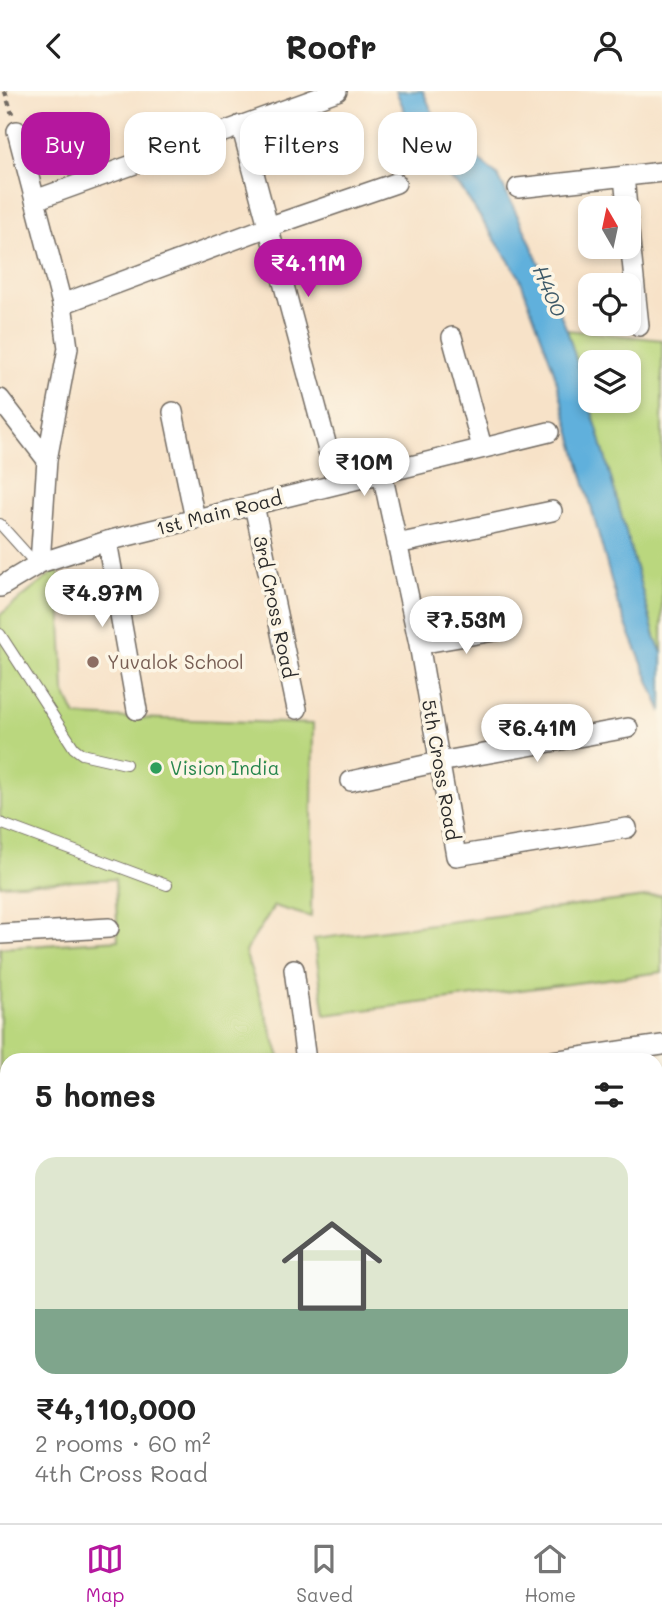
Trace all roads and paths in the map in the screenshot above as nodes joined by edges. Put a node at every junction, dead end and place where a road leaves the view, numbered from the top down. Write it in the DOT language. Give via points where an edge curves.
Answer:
graph roads {
  1 [pos="337,91"];
  2 [pos="278,112"];
  3 [pos="240,125"];
  4 [pos="17,131"];
  5 [pos="662,172"];
  6 [pos="254,175"];
  7 [pos="624,176"];
  8 [pos="396,183"];
  9 [pos="517,188"];
  10 [pos="626,196"];
  11 [pos="35,200"];
  12 [pos="268,227"];
  13 [pos="62,304"];
  14 [pos="452,337"];
  15 [pos="0,399"];
  16 [pos="173,412"];
  17 [pos="548,432"];
  18 [pos="482,447"];
  19 [pos="47,460"];
  20 [pos="382,473"];
  21 [pos="337,484"];
  22 [pos="254,505"];
  23 [pos="552,511"];
  24 [pos="195,519"];
  25 [pos="0,524"];
  26 [pos="107,541"];
  27 [pos="397,544"];
  28 [pos="38,563"];
  29 [pos="0,587"];
  30 [pos="506,629"];
  31 [pos="0,634"];
  32 [pos="419,644"];
  33 [pos="297,709"];
  34 [pos="137,710"];
  35 [pos="628,728"];
  36 [pos="439,762"];
  37 [pos="126,764"];
  38 [pos="351,781"];
  39 [pos="0,823"];
  40 [pos="627,828"];
  41 [pos="167,885"];
  42 [pos="109,927"];
  43 [pos="0,934"];
  44 [pos="294,969"];
  45 [pos="662,1045"];
  46 [pos="305,1053"];
  47 [pos="607,1053"];
  1 -- 2 [label="street"];
  3 -- 11 [label="street"];
  4 -- 11 [label="street"];
  5 -- 7 [label="street"];
  6 -- 12 [label="street"];
  7 -- 9 [label="street"];
  7 -- 10 [label="street"];
  8 -- 12 [label="street"];
  11 -- 13 [label="street"];
  12 -- 13 [label="street"];
  12 -- 21 [label="street"];
  13 -- 19 [label="street" via="68,348"];
  14 -- 18 [label="street"];
  15 -- 19 [label="street"];
  16 -- 24 [label="street"];
  17 -- 18 [label="street, 1st Main Road"];
  18 -- 20 [label="street, 1st Main Road"];
  19 -- 28 [label="street"];
  20 -- 21 [label="street, 1st Main Road"];
  20 -- 27 [label="street, 5th Cross Road"];
  21 -- 22 [label="street, 1st Main Road"];
  22 -- 24 [label="street, 1st Main Road"];
  22 -- 33 [label="street, 3rd Cross Road"];
  23 -- 27 [label="street"];
  24 -- 26 [label="street, 1st Main Road"];
  25 -- 28 [label="lane"];
  26 -- 28 [label="street, 1st Main Road"];
  26 -- 34 [label="street"];
  27 -- 32 [label="street, 5th Cross Road"];
  28 -- 29 [label="street, 1st Main Road"];
  30 -- 32 [label="street"];
  31 -- 37 [label="lane" via="74,748"];
  32 -- 36 [label="street, 5th Cross Road"];
  35 -- 36 [label="street"];
  36 -- 38 [label="street"];
  36 -- 40 [label="street, 5th Cross Road" via="456,856"];
  39 -- 41 [label="lane"];
  42 -- 43 [label="street"];
  44 -- 46 [label="street"];
  45 -- 47 [label="street"];
}
